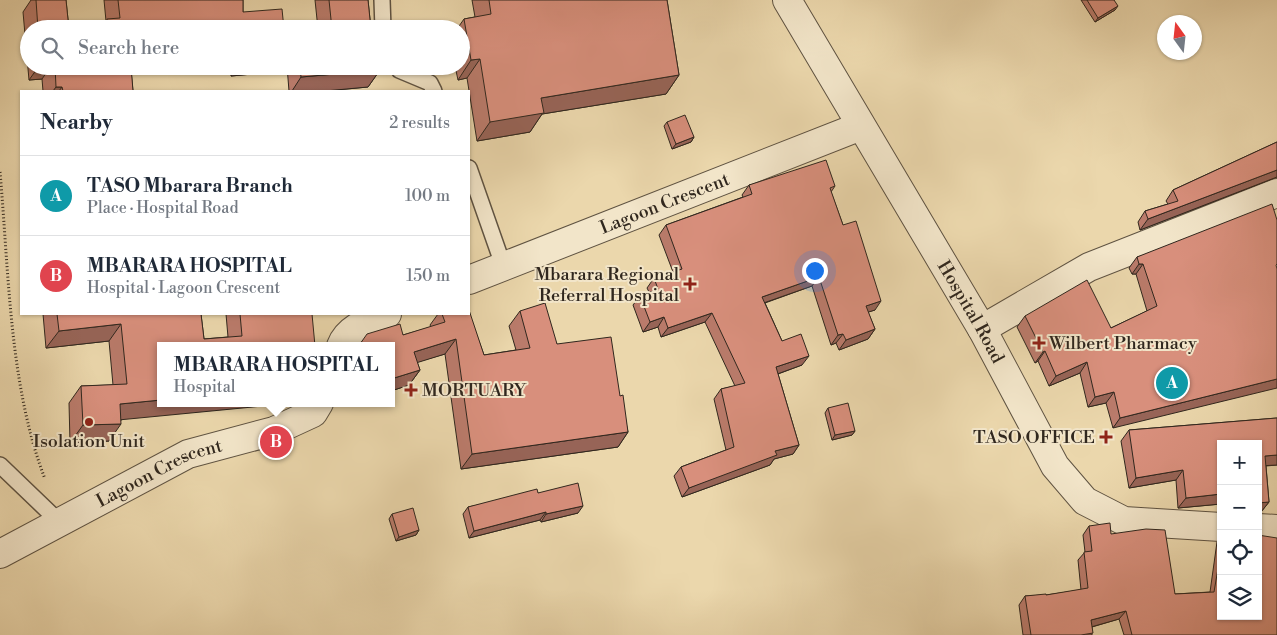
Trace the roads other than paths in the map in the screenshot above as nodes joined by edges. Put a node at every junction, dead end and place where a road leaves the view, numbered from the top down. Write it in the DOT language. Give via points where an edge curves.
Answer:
graph roads {
  1 [pos="382,0"];
  2 [pos="787,0"];
  3 [pos="383,20"];
  4 [pos="411,75"];
  5 [pos="434,90"];
  6 [pos="860,126"];
  7 [pos="470,171"];
  8 [pos="1277,193"];
  9 [pos="503,266"];
  10 [pos="470,280"];
  11 [pos="385,315"];
  12 [pos="982,330"];
  13 [pos="342,342"];
  14 [pos="317,407"];
  15 [pos="0,466"];
  16 [pos="57,523"];
  17 [pos="1217,527"];
  18 [pos="1262,528"];
  19 [pos="1277,529"];
  20 [pos="0,554"];
  1 -- 3 [label="lane"];
  2 -- 6 [label="street, Hospital Road"];
  4 -- 5 [label="lane" via="430,83"];
  6 -- 9 [label="street, Lagoon Crescent"];
  6 -- 12 [label="street, Hospital Road"];
  7 -- 9 [label="lane"];
  8 -- 12 [label="street" via="1089,267"];
  9 -- 10 [label="street, Lagoon Crescent"];
  11 -- 13 [label="street" via="360,325"];
  12 -- 17 [label="street, Hospital Road" via="1054,466 1085,501 1124,521"];
  14 -- 16 [label="street, Lagoon Crescent" via="313,413 274,431 188,454"];
  15 -- 16 [label="lane"];
  16 -- 20 [label="street, Lagoon Crescent"];
  18 -- 19 [label="street"];
}
